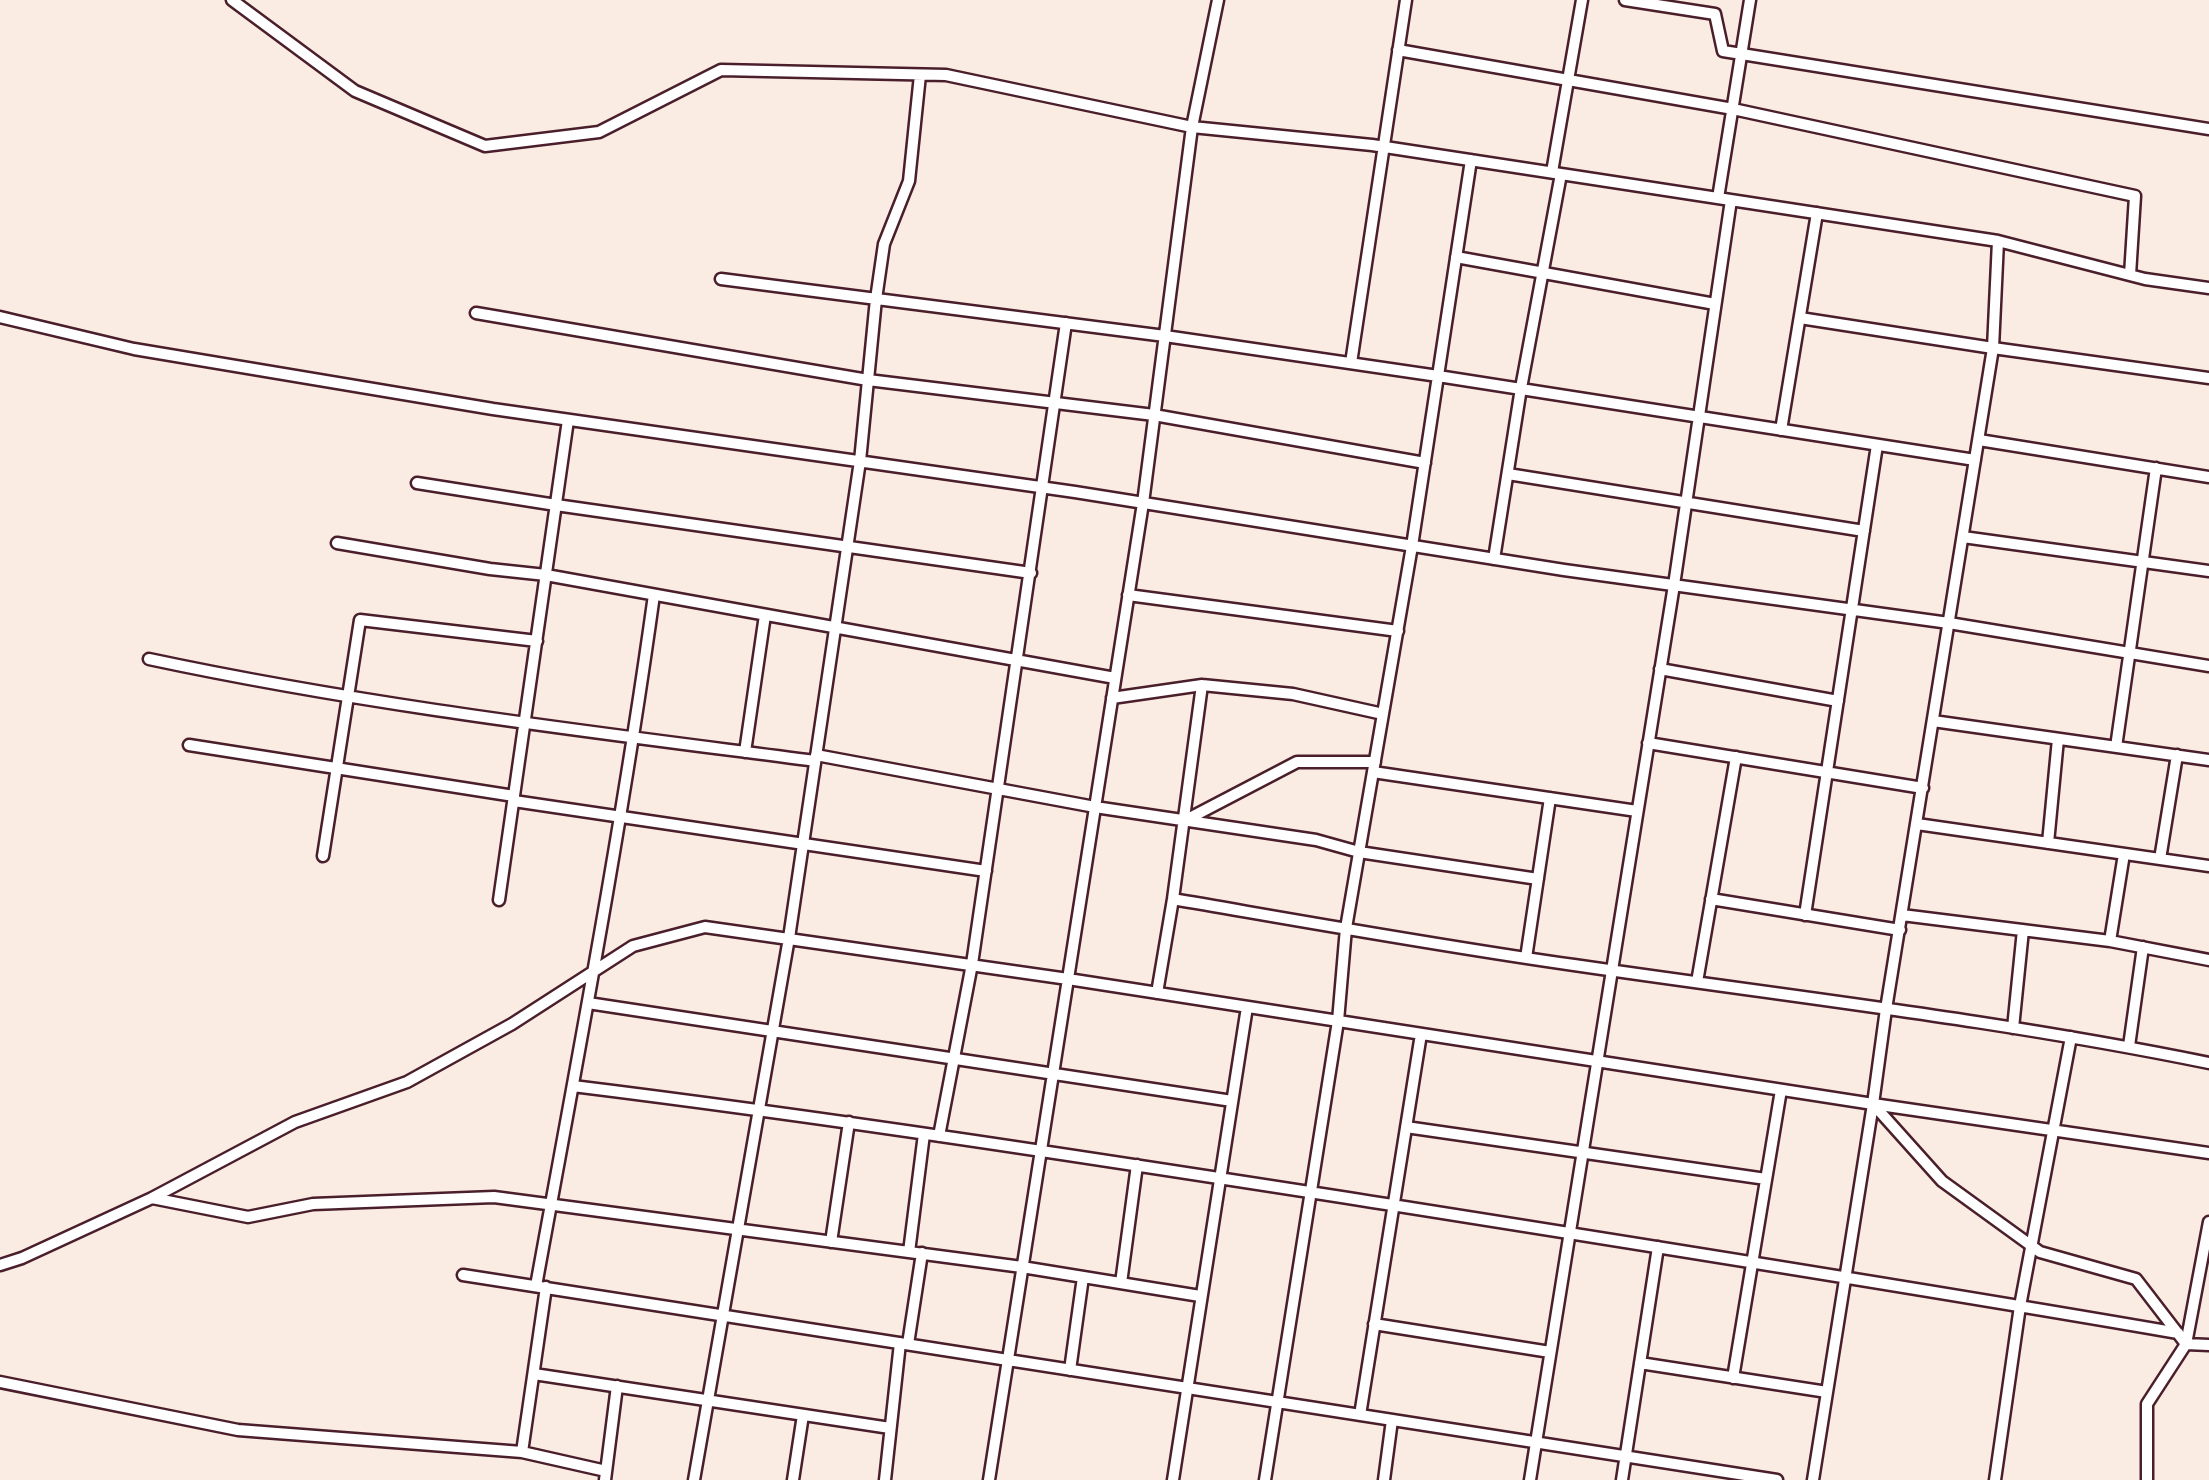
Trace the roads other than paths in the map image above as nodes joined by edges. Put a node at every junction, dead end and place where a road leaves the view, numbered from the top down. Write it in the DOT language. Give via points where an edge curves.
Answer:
graph roads {
  1 [pos="232,0"];
  2 [pos="1218,0"];
  3 [pos="1406,0"];
  4 [pos="1582,0"];
  5 [pos="1624,0"];
  6 [pos="1750,0"];
  7 [pos="1398,50"];
  8 [pos="1742,54"];
  9 [pos="920,75"];
  10 [pos="1568,80"];
  11 [pos="1733,109"];
  12 [pos="1192,127"];
  13 [pos="2209,129"];
  14 [pos="1382,147"];
  15 [pos="1471,160"];
  16 [pos="1557,173"];
  17 [pos="1718,198"];
  18 [pos="1731,200"];
  19 [pos="1817,213"];
  20 [pos="1998,240"];
  21 [pos="1456,257"];
  22 [pos="1543,273"];
  23 [pos="2130,275"];
  24 [pos="721,279"];
  25 [pos="2209,288"];
  26 [pos="876,299"];
  27 [pos="1715,304"];
  28 [pos="476,313"];
  29 [pos="0,318"];
  30 [pos="1800,318"];
  31 [pos="1066,323"];
  32 [pos="1165,336"];
  33 [pos="1994,348"];
  34 [pos="1351,363"];
  35 [pos="1438,376"];
  36 [pos="2209,378"];
  37 [pos="868,380"];
  38 [pos="1521,388"];
  39 [pos="1055,403"];
  40 [pos="1154,415"];
  41 [pos="1698,416"];
  42 [pos="568,420"];
  43 [pos="1781,430"];
  44 [pos="1978,440"];
  45 [pos="1877,445"];
  46 [pos="1976,460"];
  47 [pos="860,461"];
  48 [pos="1425,463"];
  49 [pos="2156,468"];
  50 [pos="1508,474"];
  51 [pos="2209,477"];
  52 [pos="417,483"];
  53 [pos="1044,488"];
  54 [pos="1686,502"];
  55 [pos="1143,503"];
  56 [pos="556,505"];
  57 [pos="1864,531"];
  58 [pos="1963,537"];
  59 [pos="337,543"];
  60 [pos="1412,546"];
  61 [pos="847,547"];
  62 [pos="1494,559"];
  63 [pos="2142,562"];
  64 [pos="2209,571"];
  65 [pos="1031,573"];
  66 [pos="546,575"];
  67 [pos="1674,585"];
  68 [pos="654,595"];
  69 [pos="1128,595"];
  70 [pos="1852,610"];
  71 [pos="765,615"];
  72 [pos="1949,623"];
  73 [pos="835,628"];
  74 [pos="1398,631"];
  75 [pos="537,641"];
  76 [pos="2129,653"];
  77 [pos="149,659"];
  78 [pos="1018,661"];
  79 [pos="2209,666"];
  80 [pos="1660,669"];
  81 [pos="1115,678"];
  82 [pos="1202,685"];
  83 [pos="348,696"];
  84 [pos="1112,698"];
  85 [pos="1838,701"];
  86 [pos="1383,714"];
  87 [pos="1934,721"];
  88 [pos="525,723"];
  89 [pos="634,738"];
  90 [pos="2058,739"];
  91 [pos="1648,743"];
  92 [pos="189,745"];
  93 [pos="2116,747"];
  94 [pos="745,752"];
  95 [pos="2177,755"];
  96 [pos="1736,757"];
  97 [pos="816,758"];
  98 [pos="2209,760"];
  99 [pos="1374,767"];
  100 [pos="337,768"];
  101 [pos="1827,772"];
  102 [pos="1923,788"];
  103 [pos="998,789"];
  104 [pos="514,798"];
  105 [pos="1550,798"];
  106 [pos="1095,807"];
  107 [pos="1637,811"];
  108 [pos="621,817"];
  109 [pos="1184,821"];
  110 [pos="1917,824"];
  111 [pos="2048,843"];
  112 [pos="802,844"];
  113 [pos="1359,852"];
  114 [pos="2124,854"];
  115 [pos="323,856"];
  116 [pos="2160,859"];
  117 [pos="2209,866"];
  118 [pos="986,871"];
  119 [pos="1538,879"];
  120 [pos="1173,899"];
  121 [pos="1711,899"];
  122 [pos="499,900"];
  123 [pos="1805,915"];
  124 [pos="1902,915"];
  125 [pos="1346,928"];
  126 [pos="1900,930"];
  127 [pos="2023,930"];
  128 [pos="789,938"];
  129 [pos="2110,941"];
  130 [pos="2143,947"];
  131 [pos="1526,958"];
  132 [pos="2209,960"];
  133 [pos="972,964"];
  134 [pos="594,971"];
  135 [pos="1611,971"];
  136 [pos="1068,979"];
  137 [pos="1697,982"];
  138 [pos="1157,993"];
  139 [pos="588,1003"];
  140 [pos="1247,1007"];
  141 [pos="1886,1009"];
  142 [pos="1338,1021"];
  143 [pos="2013,1028"];
  144 [pos="772,1032"];
  145 [pos="1420,1034"];
  146 [pos="2071,1037"];
  147 [pos="2129,1046"];
  148 [pos="954,1058"];
  149 [pos="1597,1061"];
  150 [pos="2209,1063"];
  151 [pos="1053,1073"];
  152 [pos="573,1086"];
  153 [pos="1781,1090"];
  154 [pos="1232,1101"];
  155 [pos="1873,1104"];
  156 [pos="759,1109"];
  157 [pos="849,1122"];
  158 [pos="1406,1126"];
  159 [pos="2054,1130"];
  160 [pos="924,1134"];
  161 [pos="939,1136"];
  162 [pos="1041,1151"];
  163 [pos="1582,1152"];
  164 [pos="2209,1152"];
  165 [pos="1137,1165"];
  166 [pos="1219,1178"];
  167 [pos="1766,1179"];
  168 [pos="1311,1192"];
  169 [pos="152,1198"];
  170 [pos="551,1205"];
  171 [pos="1393,1205"];
  172 [pos="2209,1222"];
  173 [pos="738,1230"];
  174 [pos="1569,1233"];
  175 [pos="831,1242"];
  176 [pos="2031,1246"];
  177 [pos="1658,1247"];
  178 [pos="909,1252"];
  179 [pos="922,1253"];
  180 [pos="1752,1261"];
  181 [pos="0,1265"];
  182 [pos="1022,1266"];
  183 [pos="464,1275"];
  184 [pos="1845,1276"];
  185 [pos="1083,1277"];
  186 [pos="1121,1283"];
  187 [pos="541,1287"];
  188 [pos="1200,1296"];
  189 [pos="2020,1306"];
  190 [pos="723,1314"];
  191 [pos="1374,1324"];
  192 [pos="2178,1333"];
  193 [pos="904,1343"];
  194 [pos="2186,1344"];
  195 [pos="2209,1345"];
  196 [pos="1550,1352"];
  197 [pos="1008,1360"];
  198 [pos="1640,1363"];
  199 [pos="1070,1370"];
  200 [pos="534,1374"];
  201 [pos="1733,1378"];
  202 [pos="0,1382"];
  203 [pos="617,1386"];
  204 [pos="1186,1388"];
  205 [pos="1827,1392"];
  206 [pos="708,1400"];
  207 [pos="1278,1402"];
  208 [pos="803,1415"];
  209 [pos="1360,1415"];
  210 [pos="1392,1420"];
  211 [pos="890,1428"];
  212 [pos="1536,1442"];
  213 [pos="522,1452"];
  214 [pos="1625,1456"];
  215 [pos="605,1476"];
  216 [pos="694,1480"];
  217 [pos="793,1480"];
  218 [pos="885,1480"];
  219 [pos="989,1480"];
  220 [pos="1173,1480"];
  221 [pos="1265,1480"];
  222 [pos="1383,1480"];
  223 [pos="1530,1480"];
  224 [pos="1622,1480"];
  225 [pos="1777,1480"];
  226 [pos="1813,1480"];
  227 [pos="1995,1480"];
  228 [pos="2147,1480"];
  1 -- 9 [label="street" via="355,91 485,146 599,132 721,70"];
  2 -- 12 [label="street"];
  3 -- 7 [label="street"];
  4 -- 10 [label="street"];
  5 -- 8 [label="street" via="1715,14 1723,51"];
  6 -- 8 [label="street"];
  7 -- 10 [label="street"];
  7 -- 14 [label="street"];
  8 -- 11 [label="street"];
  8 -- 13 [label="street"];
  9 -- 12 [label="street" via="946,75"];
  9 -- 26 [label="street" via="909,181 884,244"];
  10 -- 11 [label="street"];
  10 -- 16 [label="street"];
  11 -- 17 [label="street"];
  11 -- 23 [label="street" via="2135,196"];
  12 -- 14 [label="street"];
  12 -- 32 [label="street"];
  14 -- 15 [label="street"];
  14 -- 34 [label="street"];
  15 -- 16 [label="street"];
  15 -- 21 [label="street"];
  16 -- 17 [label="street"];
  16 -- 22 [label="street"];
  17 -- 18 [label="street"];
  18 -- 19 [label="street"];
  18 -- 27 [label="street"];
  19 -- 20 [label="street"];
  19 -- 30 [label="street"];
  20 -- 23 [label="street"];
  20 -- 33 [label="street"];
  21 -- 22 [label="street"];
  21 -- 35 [label="street"];
  22 -- 27 [label="street"];
  22 -- 38 [label="street"];
  23 -- 25 [label="street"];
  24 -- 26 [label="street"];
  26 -- 31 [label="street"];
  26 -- 37 [label="street"];
  27 -- 41 [label="street"];
  28 -- 37 [label="street"];
  29 -- 42 [label="street" via="134,349"];
  30 -- 33 [label="street"];
  30 -- 43 [label="street"];
  31 -- 32 [label="street"];
  31 -- 39 [label="street"];
  32 -- 34 [label="street"];
  32 -- 40 [label="street"];
  33 -- 36 [label="street"];
  33 -- 44 [label="street"];
  34 -- 35 [label="street"];
  35 -- 38 [label="street"];
  35 -- 48 [label="street"];
  37 -- 39 [label="street"];
  37 -- 47 [label="street"];
  38 -- 41 [label="street"];
  38 -- 50 [label="street"];
  39 -- 40 [label="street"];
  39 -- 53 [label="street"];
  40 -- 48 [label="street"];
  40 -- 55 [label="street"];
  41 -- 43 [label="street"];
  41 -- 54 [label="street"];
  42 -- 47 [label="street"];
  42 -- 56 [label="street"];
  43 -- 45 [label="street"];
  44 -- 46 [label="street"];
  44 -- 49 [label="street"];
  45 -- 46 [label="street"];
  45 -- 57 [label="street"];
  46 -- 58 [label="street"];
  47 -- 53 [label="street"];
  47 -- 61 [label="street"];
  48 -- 60 [label="street"];
  49 -- 51 [label="street"];
  49 -- 63 [label="street"];
  50 -- 54 [label="street"];
  50 -- 62 [label="street"];
  52 -- 56 [label="street"];
  53 -- 55 [label="street"];
  53 -- 65 [label="street"];
  54 -- 57 [label="street"];
  54 -- 67 [label="street"];
  55 -- 60 [label="street"];
  55 -- 69 [label="street"];
  56 -- 61 [label="street"];
  56 -- 66 [label="street"];
  57 -- 70 [label="street"];
  58 -- 63 [label="street"];
  58 -- 72 [label="street"];
  59 -- 66 [label="street"];
  60 -- 62 [label="street"];
  60 -- 74 [label="street"];
  61 -- 65 [label="street"];
  61 -- 73 [label="street"];
  62 -- 67 [label="street"];
  63 -- 64 [label="street"];
  63 -- 76 [label="street"];
  65 -- 78 [label="street"];
  66 -- 68 [label="street"];
  66 -- 75 [label="street"];
  67 -- 70 [label="street"];
  67 -- 80 [label="street"];
  68 -- 71 [label="street"];
  68 -- 89 [label="street"];
  69 -- 74 [label="street"];
  69 -- 81 [label="street"];
  70 -- 72 [label="street"];
  70 -- 85 [label="street"];
  71 -- 73 [label="street"];
  71 -- 94 [label="street"];
  72 -- 76 [label="street"];
  72 -- 87 [label="street"];
  73 -- 78 [label="street"];
  73 -- 97 [label="street"];
  74 -- 86 [label="street"];
  75 -- 83 [label="street" via="360,620"];
  75 -- 88 [label="street"];
  76 -- 79 [label="street"];
  76 -- 93 [label="street"];
  77 -- 83 [label="street"];
  78 -- 81 [label="street"];
  78 -- 103 [label="street"];
  80 -- 85 [label="street"];
  80 -- 91 [label="street"];
  81 -- 84 [label="street"];
  82 -- 84 [label="street"];
  82 -- 86 [label="street" via="1293,694"];
  82 -- 109 [label="street"];
  83 -- 88 [label="street"];
  83 -- 100 [label="street"];
  84 -- 106 [label="street"];
  85 -- 101 [label="street"];
  86 -- 99 [label="street"];
  87 -- 90 [label="street"];
  87 -- 102 [label="street"];
  88 -- 89 [label="street"];
  88 -- 104 [label="street"];
  89 -- 94 [label="street"];
  89 -- 108 [label="street"];
  90 -- 93 [label="street"];
  90 -- 111 [label="street"];
  91 -- 96 [label="street"];
  91 -- 107 [label="street"];
  92 -- 100 [label="street"];
  93 -- 95 [label="street"];
  94 -- 97 [label="street"];
  95 -- 98 [label="street"];
  95 -- 116 [label="street"];
  96 -- 101 [label="street"];
  96 -- 121 [label="street"];
  97 -- 103 [label="street"];
  97 -- 112 [label="street"];
  99 -- 105 [label="street"];
  99 -- 109 [label="street" via="1298,762"];
  99 -- 113 [label="street"];
  100 -- 104 [label="street"];
  100 -- 115 [label="street"];
  101 -- 102 [label="street"];
  101 -- 123 [label="street"];
  102 -- 110 [label="street"];
  103 -- 106 [label="street"];
  103 -- 118 [label="street"];
  104 -- 108 [label="street"];
  104 -- 122 [label="street"];
  105 -- 107 [label="street"];
  105 -- 119 [label="street"];
  106 -- 109 [label="street"];
  106 -- 136 [label="street"];
  107 -- 135 [label="street"];
  108 -- 112 [label="street"];
  108 -- 134 [label="street"];
  109 -- 113 [label="street" via="1316,840"];
  109 -- 120 [label="street"];
  110 -- 111 [label="street"];
  110 -- 124 [label="street"];
  111 -- 114 [label="street"];
  112 -- 118 [label="street"];
  112 -- 128 [label="street"];
  113 -- 119 [label="street"];
  113 -- 125 [label="street"];
  114 -- 116 [label="street"];
  114 -- 129 [label="street"];
  116 -- 117 [label="street"];
  118 -- 133 [label="street"];
  119 -- 131 [label="street"];
  120 -- 125 [label="street"];
  120 -- 138 [label="street"];
  121 -- 123 [label="street"];
  121 -- 137 [label="street"];
  123 -- 126 [label="street"];
  124 -- 126 [label="street"];
  124 -- 127 [label="street"];
  125 -- 131 [label="street"];
  125 -- 142 [label="street"];
  126 -- 141 [label="street"];
  127 -- 129 [label="street"];
  127 -- 143 [label="street"];
  128 -- 133 [label="street"];
  128 -- 134 [label="street" via="705,927 633,946"];
  128 -- 144 [label="street"];
  129 -- 130 [label="street"];
  130 -- 132 [label="street"];
  130 -- 147 [label="street"];
  131 -- 135 [label="street"];
  133 -- 136 [label="street"];
  133 -- 148 [label="street"];
  134 -- 139 [label="street"];
  134 -- 169 [label="street" via="512,1024 407,1082 296,1122"];
  135 -- 137 [label="street"];
  135 -- 149 [label="street"];
  136 -- 138 [label="street"];
  136 -- 151 [label="street"];
  137 -- 141 [label="street"];
  138 -- 140 [label="street"];
  139 -- 144 [label="street"];
  139 -- 152 [label="street"];
  140 -- 142 [label="street"];
  140 -- 154 [label="street"];
  141 -- 143 [label="street"];
  141 -- 155 [label="street"];
  142 -- 145 [label="street"];
  142 -- 168 [label="street"];
  143 -- 146 [label="street"];
  144 -- 148 [label="street"];
  144 -- 156 [label="street"];
  145 -- 149 [label="street"];
  145 -- 158 [label="street"];
  146 -- 147 [label="street"];
  146 -- 159 [label="street"];
  147 -- 150 [label="street"];
  148 -- 151 [label="street"];
  148 -- 161 [label="street"];
  149 -- 153 [label="street"];
  149 -- 163 [label="street"];
  151 -- 154 [label="street"];
  151 -- 162 [label="street"];
  152 -- 156 [label="street"];
  152 -- 170 [label="street"];
  153 -- 155 [label="street"];
  153 -- 167 [label="street"];
  154 -- 166 [label="street"];
  155 -- 159 [label="street"];
  155 -- 176 [label="street" via="1942,1181"];
  155 -- 184 [label="street"];
  156 -- 157 [label="street"];
  156 -- 173 [label="street"];
  157 -- 160 [label="street"];
  157 -- 175 [label="street"];
  158 -- 163 [label="street"];
  158 -- 171 [label="street"];
  159 -- 164 [label="street"];
  159 -- 176 [label="street"];
  160 -- 161 [label="street"];
  160 -- 178 [label="street"];
  161 -- 162 [label="street"];
  162 -- 165 [label="street"];
  162 -- 182 [label="street"];
  163 -- 167 [label="street"];
  163 -- 174 [label="street"];
  165 -- 166 [label="street"];
  165 -- 186 [label="street"];
  166 -- 168 [label="street"];
  166 -- 188 [label="street"];
  167 -- 180 [label="street"];
  168 -- 171 [label="street"];
  168 -- 207 [label="street"];
  169 -- 170 [label="street" via="248,1217 313,1204 494,1197"];
  169 -- 181 [label="street"];
  170 -- 173 [label="street"];
  170 -- 187 [label="street"];
  171 -- 174 [label="street"];
  171 -- 191 [label="street"];
  172 -- 194 [label="street"];
  173 -- 175 [label="street"];
  173 -- 190 [label="street"];
  174 -- 177 [label="street"];
  174 -- 196 [label="street"];
  175 -- 178 [label="street"];
  176 -- 189 [label="street"];
  176 -- 192 [label="street" via="2040,1252 2136,1279"];
  177 -- 180 [label="street"];
  177 -- 198 [label="street"];
  178 -- 179 [label="street"];
  179 -- 182 [label="street"];
  179 -- 193 [label="street"];
  180 -- 184 [label="street"];
  180 -- 201 [label="street"];
  182 -- 185 [label="street"];
  182 -- 197 [label="street"];
  183 -- 187 [label="street"];
  184 -- 189 [label="street"];
  184 -- 205 [label="street"];
  185 -- 186 [label="street"];
  185 -- 199 [label="street"];
  186 -- 188 [label="street"];
  187 -- 190 [label="street"];
  187 -- 200 [label="street"];
  188 -- 204 [label="street"];
  189 -- 192 [label="street"];
  189 -- 227 [label="street"];
  190 -- 193 [label="street"];
  190 -- 206 [label="street"];
  191 -- 196 [label="street"];
  191 -- 209 [label="street"];
  192 -- 194 [label="street"];
  193 -- 197 [label="street"];
  193 -- 211 [label="street"];
  194 -- 195 [label="street"];
  194 -- 228 [label="street" via="2147,1404"];
  196 -- 212 [label="street"];
  197 -- 199 [label="street"];
  197 -- 219 [label="street"];
  198 -- 201 [label="street"];
  198 -- 214 [label="street"];
  199 -- 204 [label="street"];
  200 -- 203 [label="street"];
  200 -- 213 [label="street"];
  201 -- 205 [label="street"];
  202 -- 213 [label="street" via="238,1430"];
  203 -- 206 [label="street"];
  203 -- 215 [label="street"];
  204 -- 207 [label="street"];
  204 -- 220 [label="street"];
  205 -- 226 [label="street"];
  206 -- 208 [label="street"];
  206 -- 216 [label="street"];
  207 -- 209 [label="street"];
  207 -- 221 [label="street"];
  208 -- 211 [label="street"];
  208 -- 217 [label="street"];
  209 -- 210 [label="street"];
  210 -- 212 [label="street"];
  210 -- 222 [label="street"];
  211 -- 218 [label="street"];
  212 -- 214 [label="street"];
  212 -- 223 [label="street"];
  213 -- 215 [label="street"];
  214 -- 224 [label="street"];
  214 -- 225 [label="street"];
}
